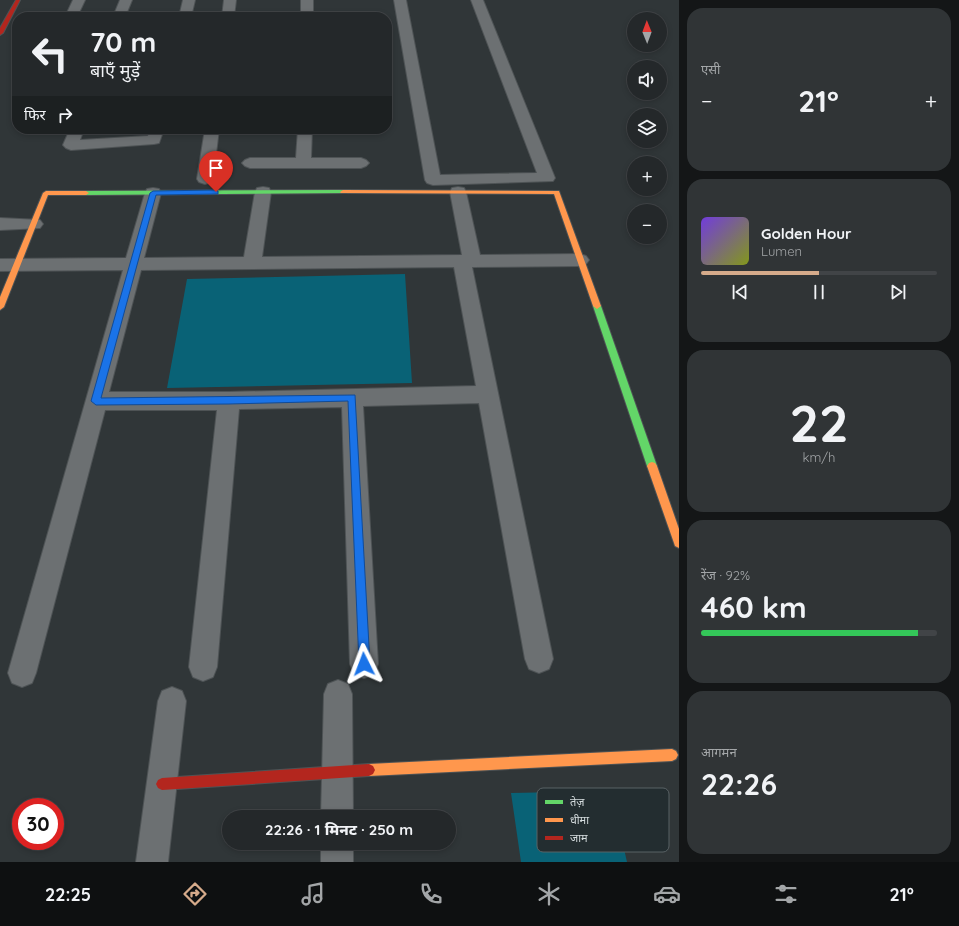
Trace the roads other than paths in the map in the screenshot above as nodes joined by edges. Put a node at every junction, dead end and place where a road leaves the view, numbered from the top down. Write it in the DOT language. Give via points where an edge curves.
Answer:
graph roads {
  1 [pos="18,0"];
  2 [pos="79,0"];
  3 [pos="126,0"];
  4 [pos="189,0"];
  5 [pos="230,0"];
  6 [pos="307,0"];
  7 [pos="400,0"];
  8 [pos="477,0"];
  9 [pos="73,12"];
  10 [pos="121,12"];
  11 [pos="186,12"];
  12 [pos="229,12"];
  13 [pos="307,12"];
  14 [pos="0,33"];
  15 [pos="75,134"];
  16 [pos="156,134"];
  17 [pos="211,134"];
  18 [pos="305,134"];
  19 [pos="303,162"];
  20 [pos="250,163"];
  21 [pos="361,163"];
  22 [pos="205,179"];
  23 [pos="263,192"];
  24 [pos="458,192"];
  25 [pos="153,193"];
  26 [pos="0,224"];
  27 [pos="34,224"];
  28 [pos="580,260"];
  29 [pos="467,261"];
  30 [pos="252,263"];
  31 [pos="132,264"];
  32 [pos="9,265"];
  33 [pos="0,307"];
  34 [pos="487,394"];
  35 [pos="352,397"];
  36 [pos="96,401"];
  37 [pos="229,401"];
  38 [pos="679,543"];
  39 [pos="539,659"];
  40 [pos="364,664"];
  41 [pos="203,667"];
  42 [pos="22,673"];
  43 [pos="338,694"];
  44 [pos="172,701"];
  45 [pos="672,755"];
  46 [pos="338,772"];
  47 [pos="162,784"];
  48 [pos="338,810"];
  49 [pos="337,850"];
  50 [pos="152,862"];
  51 [pos="337,862"];
  1 -- 14 [label="street"];
  2 -- 9 [label="street"];
  3 -- 10 [label="street"];
  4 -- 11 [label="street"];
  5 -- 12 [label="street"];
  6 -- 13 [label="street"];
  7 -- 8 [label="street" via="432,180 547,178"];
  15 -- 16 [label="street" via="71,145 154,140"];
  17 -- 22 [label="street"];
  18 -- 19 [label="street"];
  19 -- 20 [label="street"];
  19 -- 21 [label="street"];
  23 -- 24 [label="street"];
  23 -- 25 [label="street"];
  23 -- 30 [label="street"];
  24 -- 28 [label="street" via="557,192"];
  24 -- 29 [label="street"];
  25 -- 27 [label="street" via="46,193"];
  25 -- 31 [label="street"];
  26 -- 27 [label="street"];
  27 -- 32 [label="street"];
  28 -- 29 [label="street"];
  28 -- 38 [label="street"];
  29 -- 30 [label="street"];
  29 -- 34 [label="street"];
  30 -- 31 [label="street"];
  31 -- 32 [label="street"];
  31 -- 36 [label="street"];
  32 -- 33 [label="street"];
  34 -- 35 [label="street"];
  34 -- 39 [label="street"];
  35 -- 37 [label="street"];
  35 -- 40 [label="street"];
  36 -- 37 [label="street"];
  36 -- 42 [label="street"];
  37 -- 41 [label="street"];
  43 -- 46 [label="street"];
  44 -- 47 [label="street"];
  45 -- 46 [label="street"];
  46 -- 47 [label="street"];
  46 -- 48 [label="street"];
  47 -- 50 [label="street"];
  49 -- 51 [label="street"];
}
